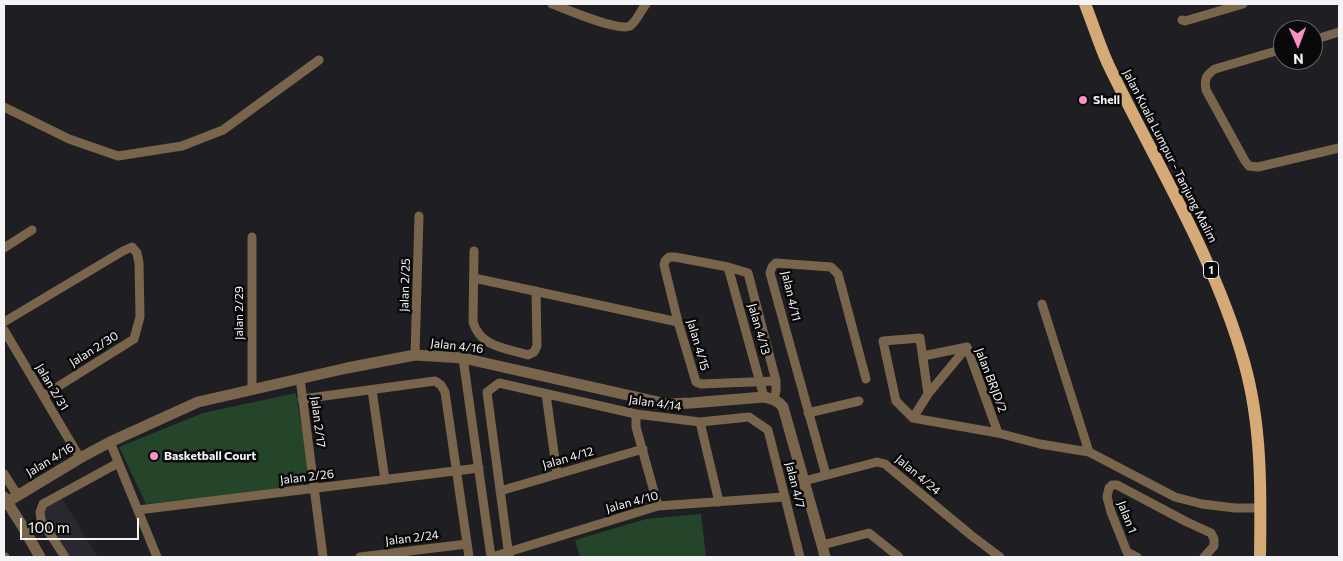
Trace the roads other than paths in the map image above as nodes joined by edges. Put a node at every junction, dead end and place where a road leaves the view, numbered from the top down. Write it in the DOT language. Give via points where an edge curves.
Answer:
graph roads {
  1 [pos="552,4"];
  2 [pos="646,4"];
  3 [pos="1085,4"];
  4 [pos="1243,4"];
  5 [pos="1182,20"];
  6 [pos="1339,31"];
  7 [pos="1323,37"];
  8 [pos="1273,52"];
  9 [pos="319,60"];
  10 [pos="4,106"];
  11 [pos="1339,148"];
  12 [pos="419,216"];
  13 [pos="32,230"];
  14 [pos="252,237"];
  15 [pos="4,248"];
  16 [pos="474,252"];
  17 [pos="728,267"];
  18 [pos="474,278"];
  19 [pos="536,291"];
  20 [pos="1042,304"];
  21 [pos="4,322"];
  22 [pos="678,322"];
  23 [pos="4,330"];
  24 [pos="967,347"];
  25 [pos="415,355"];
  26 [pos="922,356"];
  27 [pos="464,358"];
  28 [pos="300,378"];
  29 [pos="866,379"];
  30 [pos="776,381"];
  31 [pos="761,382"];
  32 [pos="252,390"];
  33 [pos="372,390"];
  34 [pos="546,394"];
  35 [pos="928,394"];
  36 [pos="43,396"];
  37 [pos="631,396"];
  38 [pos="769,398"];
  39 [pos="302,399"];
  40 [pos="859,401"];
  41 [pos="808,413"];
  42 [pos="632,414"];
  43 [pos="913,418"];
  44 [pos="700,422"];
  45 [pos="759,424"];
  46 [pos="998,433"];
  47 [pos="110,442"];
  48 [pos="642,449"];
  49 [pos="1089,452"];
  50 [pos="80,458"];
  51 [pos="118,463"];
  52 [pos="479,468"];
  53 [pos="456,470"];
  54 [pos="4,474"];
  55 [pos="557,474"];
  56 [pos="826,475"];
  57 [pos="385,480"];
  58 [pos="804,481"];
  59 [pos="314,488"];
  60 [pos="500,491"];
  61 [pos="18,496"];
  62 [pos="784,497"];
  63 [pos="1175,497"];
  64 [pos="5,500"];
  65 [pos="719,502"];
  66 [pos="658,506"];
  67 [pos="1261,508"];
  68 [pos="138,510"];
  69 [pos="1168,512"];
  70 [pos="467,544"];
  71 [pos="822,544"];
  72 [pos="509,555"];
  73 [pos="40,557"];
  74 [pos="65,557"];
  75 [pos="157,557"];
  76 [pos="323,557"];
  77 [pos="360,557"];
  78 [pos="469,557"];
  79 [pos="492,557"];
  80 [pos="800,557"];
  81 [pos="825,557"];
  82 [pos="899,557"];
  83 [pos="1000,557"];
  84 [pos="1137,557"];
  85 [pos="1204,557"];
  86 [pos="1260,557"];
  1 -- 2 [label="street" via="621,28 632,24"];
  3 -- 67 [label="main road, Jalan Kuala Lumpur - Tanjung Malim / 1" via="1107,61 1202,250 1227,311 1244,363 1254,410"];
  4 -- 5 [label="street"];
  6 -- 7 [label="street"];
  8 -- 11 [label="street" via="1215,69 1205,81 1206,90 1244,161 1249,166 1258,167"];
  9 -- 10 [label="street" via="223,130 182,146 118,156 69,139"];
  12 -- 25 [label="street, Jalan 2/25"];
  13 -- 15 [label="street"];
  14 -- 32 [label="street, Jalan 2/29"];
  16 -- 18 [label="street"];
  17 -- 22 [label="street, Jalan 4/15" via="675,257 665,261"];
  17 -- 30 [label="street" via="748,273"];
  17 -- 31 [label="street, Jalan 4/13"];
  18 -- 19 [label="street"];
  18 -- 19 [label="street" via="476,331 487,343 528,354 537,346"];
  19 -- 22 [label="street"];
  20 -- 49 [label="street"];
  21 -- 36 [label="street, Jalan 2/30" via="123,251 132,247 137,253 140,317 134,339"];
  22 -- 31 [label="street, Jalan 4/15" via="698,384"];
  23 -- 36 [label="street, Jalan 2/31"];
  24 -- 26 [label="street, Jalan BRJD/2"];
  24 -- 35 [label="street"];
  24 -- 46 [label="street, Jalan BRJD/2"];
  25 -- 27 [label="street, Jalan 4/16"];
  25 -- 28 [label="street, Jalan 4/16"];
  26 -- 35 [label="street"];
  26 -- 43 [label="street" via="920,338 883,341 896,400"];
  27 -- 37 [label="street, Jalan 4/16"];
  27 -- 52 [label="street"];
  28 -- 32 [label="street, Jalan 4/16"];
  28 -- 39 [label="street, Jalan 2/17"];
  29 -- 41 [label="street, Jalan 4/11" via="838,274 831,267 776,262 770,272"];
  30 -- 31 [label="street, Jalan 4/15"];
  30 -- 38 [label="street" via="776,391"];
  31 -- 38 [label="street, Jalan 4/13"];
  32 -- 47 [label="street, Jalan 4/16" via="198,402"];
  33 -- 39 [label="street"];
  33 -- 53 [label="street" via="434,381 441,385 445,392"];
  33 -- 57 [label="street"];
  34 -- 42 [label="street, Jalan 4/14"];
  34 -- 55 [label="street"];
  34 -- 60 [label="street, Jalan 4/14" via="499,383 487,392"];
  35 -- 43 [label="street"];
  36 -- 50 [label="street, Jalan 2/31"];
  37 -- 38 [label="street, Jalan 4/16" via="667,404"];
  37 -- 42 [label="street"];
  38 -- 58 [label="street" via="780,402 783,407"];
  39 -- 59 [label="street, Jalan 2/17"];
  40 -- 41 [label="street"];
  41 -- 56 [label="street, Jalan 4/11"];
  42 -- 44 [label="street, Jalan 4/14"];
  42 -- 48 [label="street"];
  43 -- 46 [label="street"];
  44 -- 45 [label="street, Jalan 4/14" via="749,417"];
  44 -- 65 [label="street"];
  45 -- 62 [label="street, Jalan 4/7" via="768,430"];
  46 -- 49 [label="street"];
  47 -- 50 [label="street, Jalan 4/16"];
  47 -- 51 [label="street"];
  48 -- 55 [label="street, Jalan 4/12"];
  48 -- 66 [label="street"];
  49 -- 63 [label="street"];
  50 -- 61 [label="street, Jalan 4/16"];
  51 -- 68 [label="street"];
  51 -- 74 [label="street" via="43,504 41,520"];
  52 -- 53 [label="street, Jalan 2/26"];
  52 -- 79 [label="street"];
  53 -- 57 [label="street, Jalan 2/26"];
  53 -- 70 [label="street"];
  54 -- 61 [label="street"];
  55 -- 60 [label="street, Jalan 4/12"];
  56 -- 58 [label="street, Jalan 4/24"];
  56 -- 83 [label="street, Jalan 4/24" via="876,462 884,464"];
  57 -- 59 [label="street, Jalan 2/26"];
  58 -- 71 [label="street"];
  59 -- 68 [label="street, Jalan 2/26"];
  59 -- 76 [label="street, Jalan 2/17"];
  60 -- 72 [label="street"];
  61 -- 64 [label="street, Jalan 4/16"];
  62 -- 65 [label="street, Jalan 4/10"];
  62 -- 80 [label="street, Jalan 4/7"];
  63 -- 67 [label="street" via="1210,505"];
  63 -- 69 [label="street"];
  64 -- 73 [label="street"];
  65 -- 66 [label="street, Jalan 4/10"];
  66 -- 72 [label="street, Jalan 4/10"];
  67 -- 86 [label="main road, Jalan Kuala Lumpur - Tanjung Malim / 1"];
  68 -- 75 [label="street"];
  69 -- 84 [label="street, Jalan 1" via="1115,484 1110,486 1107,498 1118,529 1128,552"];
  69 -- 85 [label="street, Jalan 1" via="1211,533 1214,546"];
  70 -- 77 [label="street, Jalan 2/24"];
  70 -- 78 [label="street"];
  71 -- 81 [label="street"];
  71 -- 82 [label="street" via="869,533"];
  72 -- 79 [label="street, Jalan 4/10"];
}
